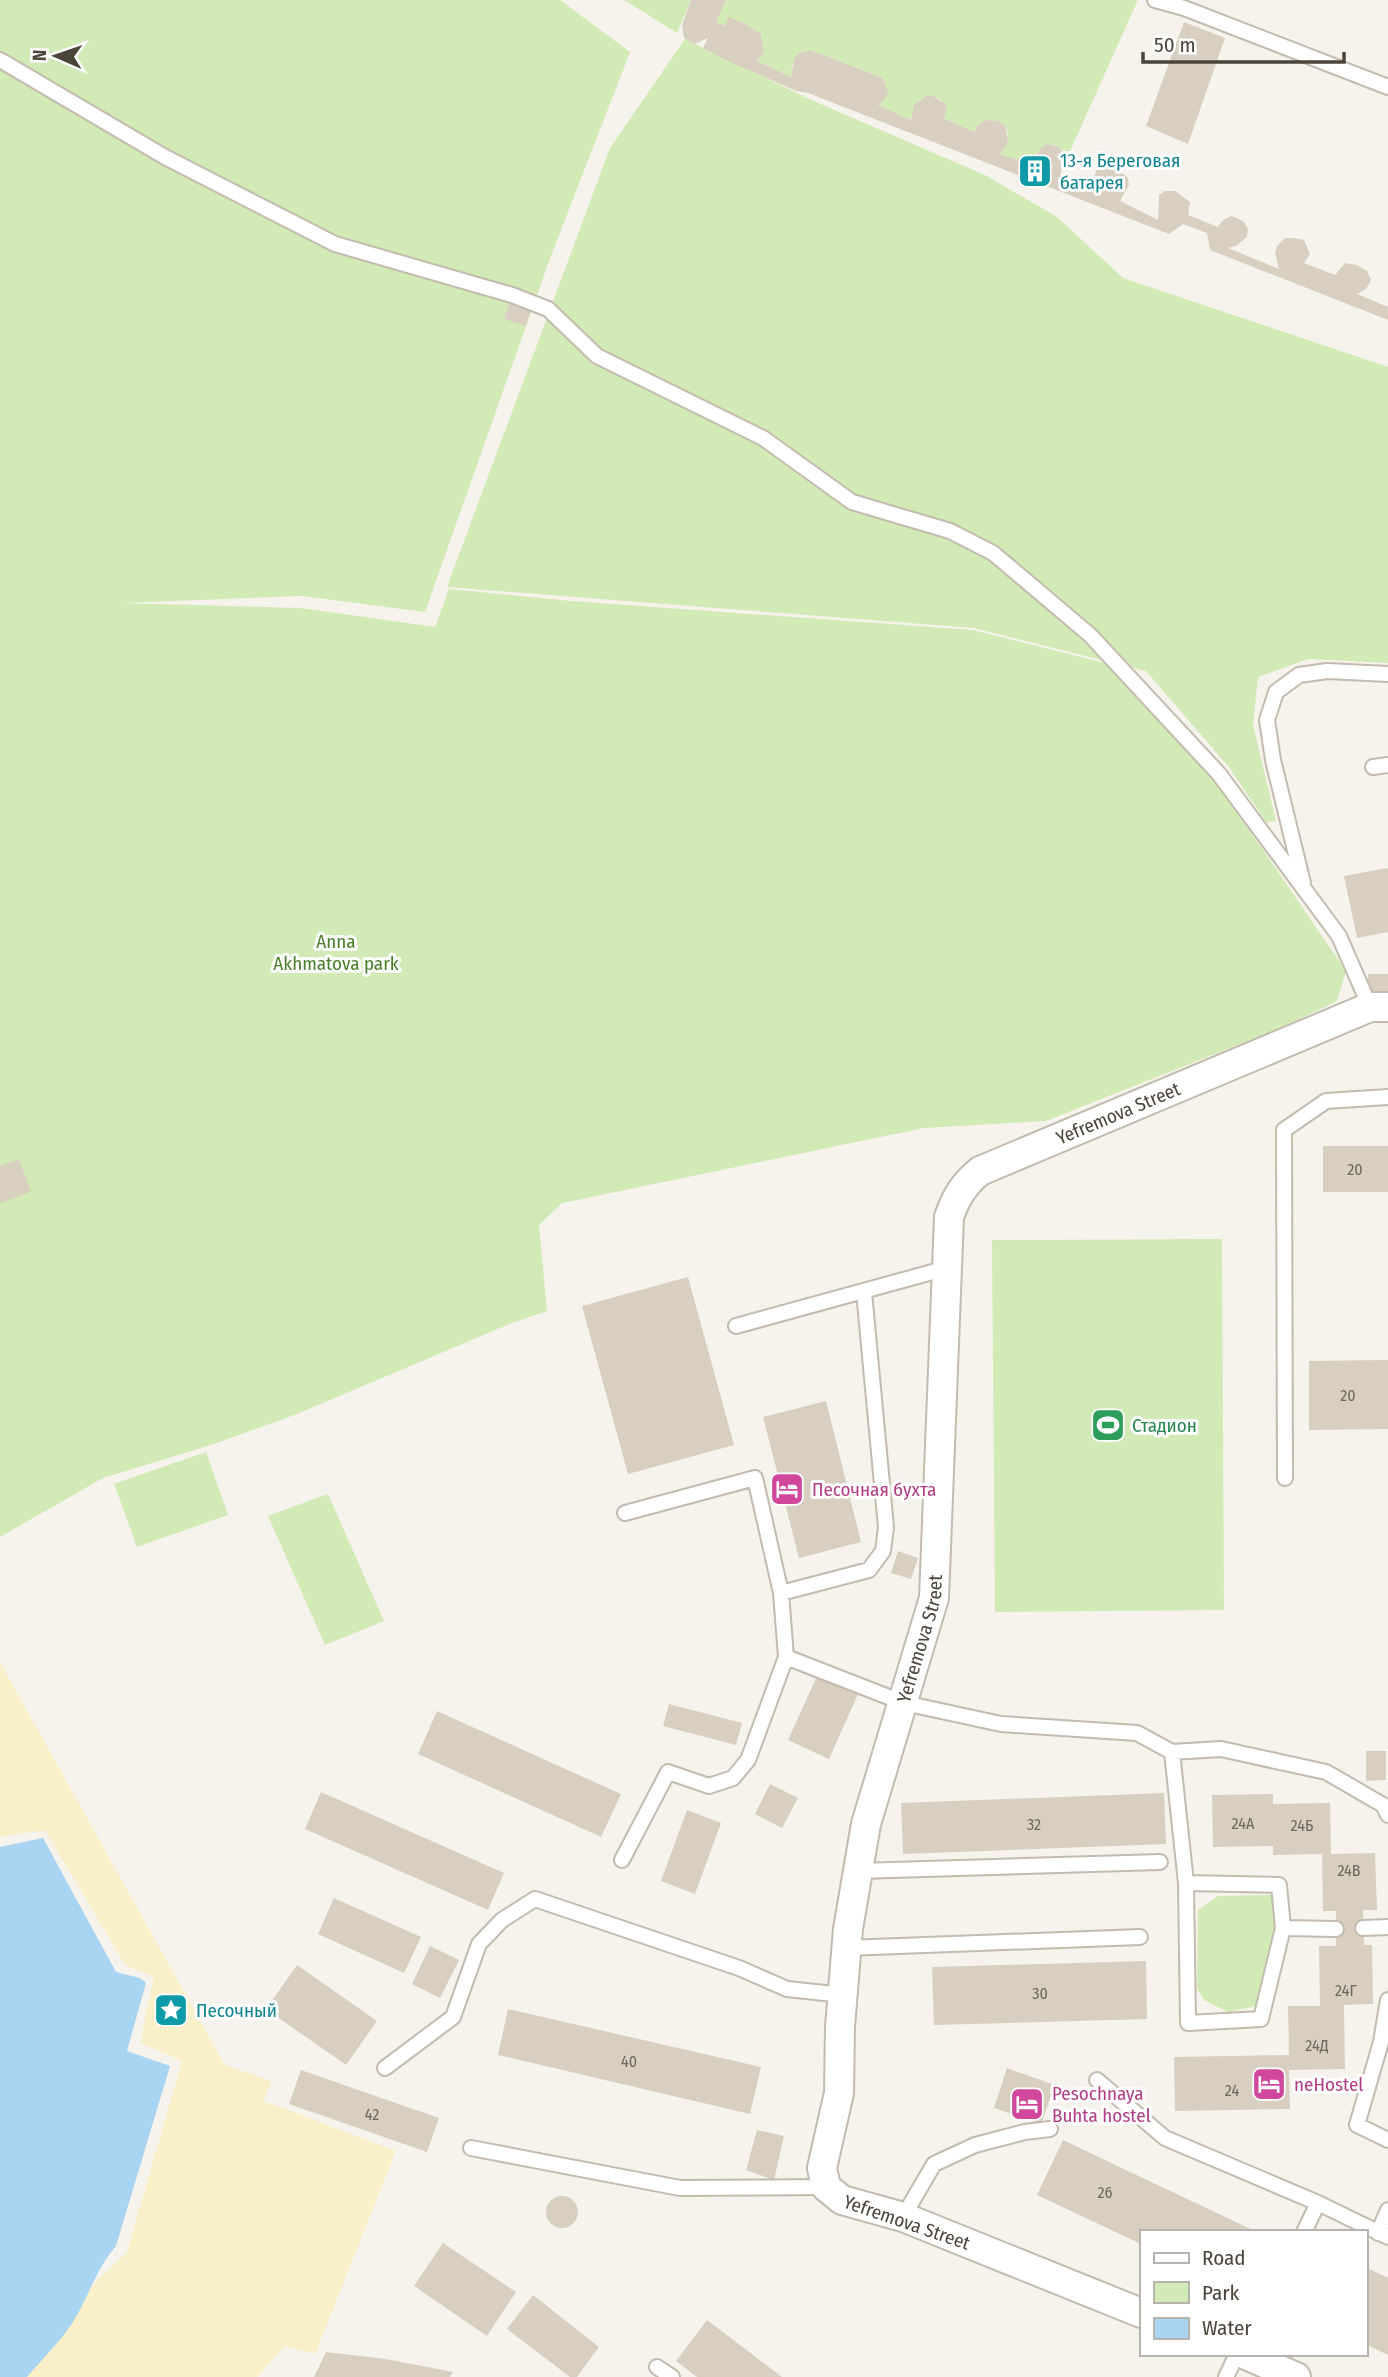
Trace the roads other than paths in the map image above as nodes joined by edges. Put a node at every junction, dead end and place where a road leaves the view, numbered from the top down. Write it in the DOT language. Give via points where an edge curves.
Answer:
graph roads {
  1 [pos="1155,0"];
  2 [pos="0,60"];
  3 [pos="1388,87"];
  4 [pos="1388,674"];
  5 [pos="1305,890"];
  6 [pos="1379,1007"];
  7 [pos="1388,1097"];
  8 [pos="947,1268"];
  9 [pos="864,1292"];
  10 [pos="736,1326"];
  11 [pos="1285,1478"];
  12 [pos="625,1513"];
  13 [pos="781,1593"];
  14 [pos="786,1657"];
  15 [pos="904,1703"];
  16 [pos="1172,1752"];
  17 [pos="1388,1815"];
  18 [pos="622,1860"];
  19 [pos="1160,1862"];
  20 [pos="858,1871"];
  21 [pos="1186,1883"];
  22 [pos="1388,1927"];
  23 [pos="1283,1928"];
  24 [pos="1363,1928"];
  25 [pos="1336,1929"];
  26 [pos="1140,1937"];
  27 [pos="846,1948"];
  28 [pos="843,1995"];
  29 [pos="1388,2000"];
  30 [pos="384,2068"];
  31 [pos="1097,2080"];
  32 [pos="1049,2129"];
  33 [pos="1388,2140"];
  34 [pos="471,2148"];
  35 [pos="827,2187"];
  36 [pos="1318,2203"];
  37 [pos="1388,2210"];
  38 [pos="903,2217"];
  39 [pos="1305,2230"];
  40 [pos="1383,2235"];
  41 [pos="1140,2313"];
  42 [pos="1236,2356"];
  43 [pos="1249,2356"];
  44 [pos="657,2367"];
  45 [pos="672,2377"];
  46 [pos="1226,2377"];
  47 [pos="1296,2377"];
  1 -- 3 [label="lane"];
  2 -- 5 [label="lane" via="166,157 335,244 548,309 597,356 763,438 852,502 950,531 993,553 1090,635 1219,774"];
  4 -- 5 [label="lane" via="1327,671 1299,675 1276,692 1267,720"];
  5 -- 6 [label="lane" via="1339,936"];
  6 -- 8 [label="street, Yefremova Street" via="980,1171 955,1199 949,1217"];
  7 -- 11 [label="lane" via="1326,1101 1284,1130"];
  8 -- 9 [label="lane"];
  8 -- 15 [label="street, Yefremova Street" via="934,1598"];
  9 -- 10 [label="lane"];
  9 -- 13 [label="lane" via="886,1527 883,1550 869,1570"];
  12 -- 13 [label="lane" via="755,1478"];
  13 -- 14 [label="lane"];
  14 -- 15 [label="lane"];
  14 -- 18 [label="lane" via="748,1760 733,1778 709,1786 668,1772"];
  15 -- 16 [label="lane" via="1001,1724 1138,1733"];
  15 -- 20 [label="street, Yefremova Street" via="866,1824"];
  16 -- 17 [label="lane" via="1221,1749 1326,1772 1383,1805"];
  16 -- 21 [label="lane"];
  19 -- 20 [label="lane"];
  20 -- 27 [label="street, Yefremova Street"];
  21 -- 23 [label="lane" via="1279,1885"];
  21 -- 23 [label="lane" via="1188,2023 1261,2019"];
  22 -- 24 [label="lane"];
  23 -- 25 [label="lane"];
  26 -- 27 [label="lane"];
  27 -- 28 [label="street, Yefremova Street"];
  28 -- 30 [label="lane" via="787,1989 739,1968 535,1899 502,1920 479,1944 453,2017"];
  28 -- 35 [label="street, Yefremova Street" via="839,2093 822,2168"];
  29 -- 33 [label="lane" via="1357,2125"];
  31 -- 36 [label="lane" via="1165,2138"];
  32 -- 38 [label="lane" via="975,2145 934,2164"];
  34 -- 35 [label="lane" via="680,2188"];
  35 -- 38 [label="street, Yefremova Street" via="842,2200"];
  36 -- 39 [label="lane"];
  36 -- 40 [label="lane"];
  37 -- 40 [label="lane"];
  38 -- 41 [label="street, Yefremova Street"];
  42 -- 46 [label="lane"];
  43 -- 47 [label="street"];
  44 -- 45 [label="lane"];
}
